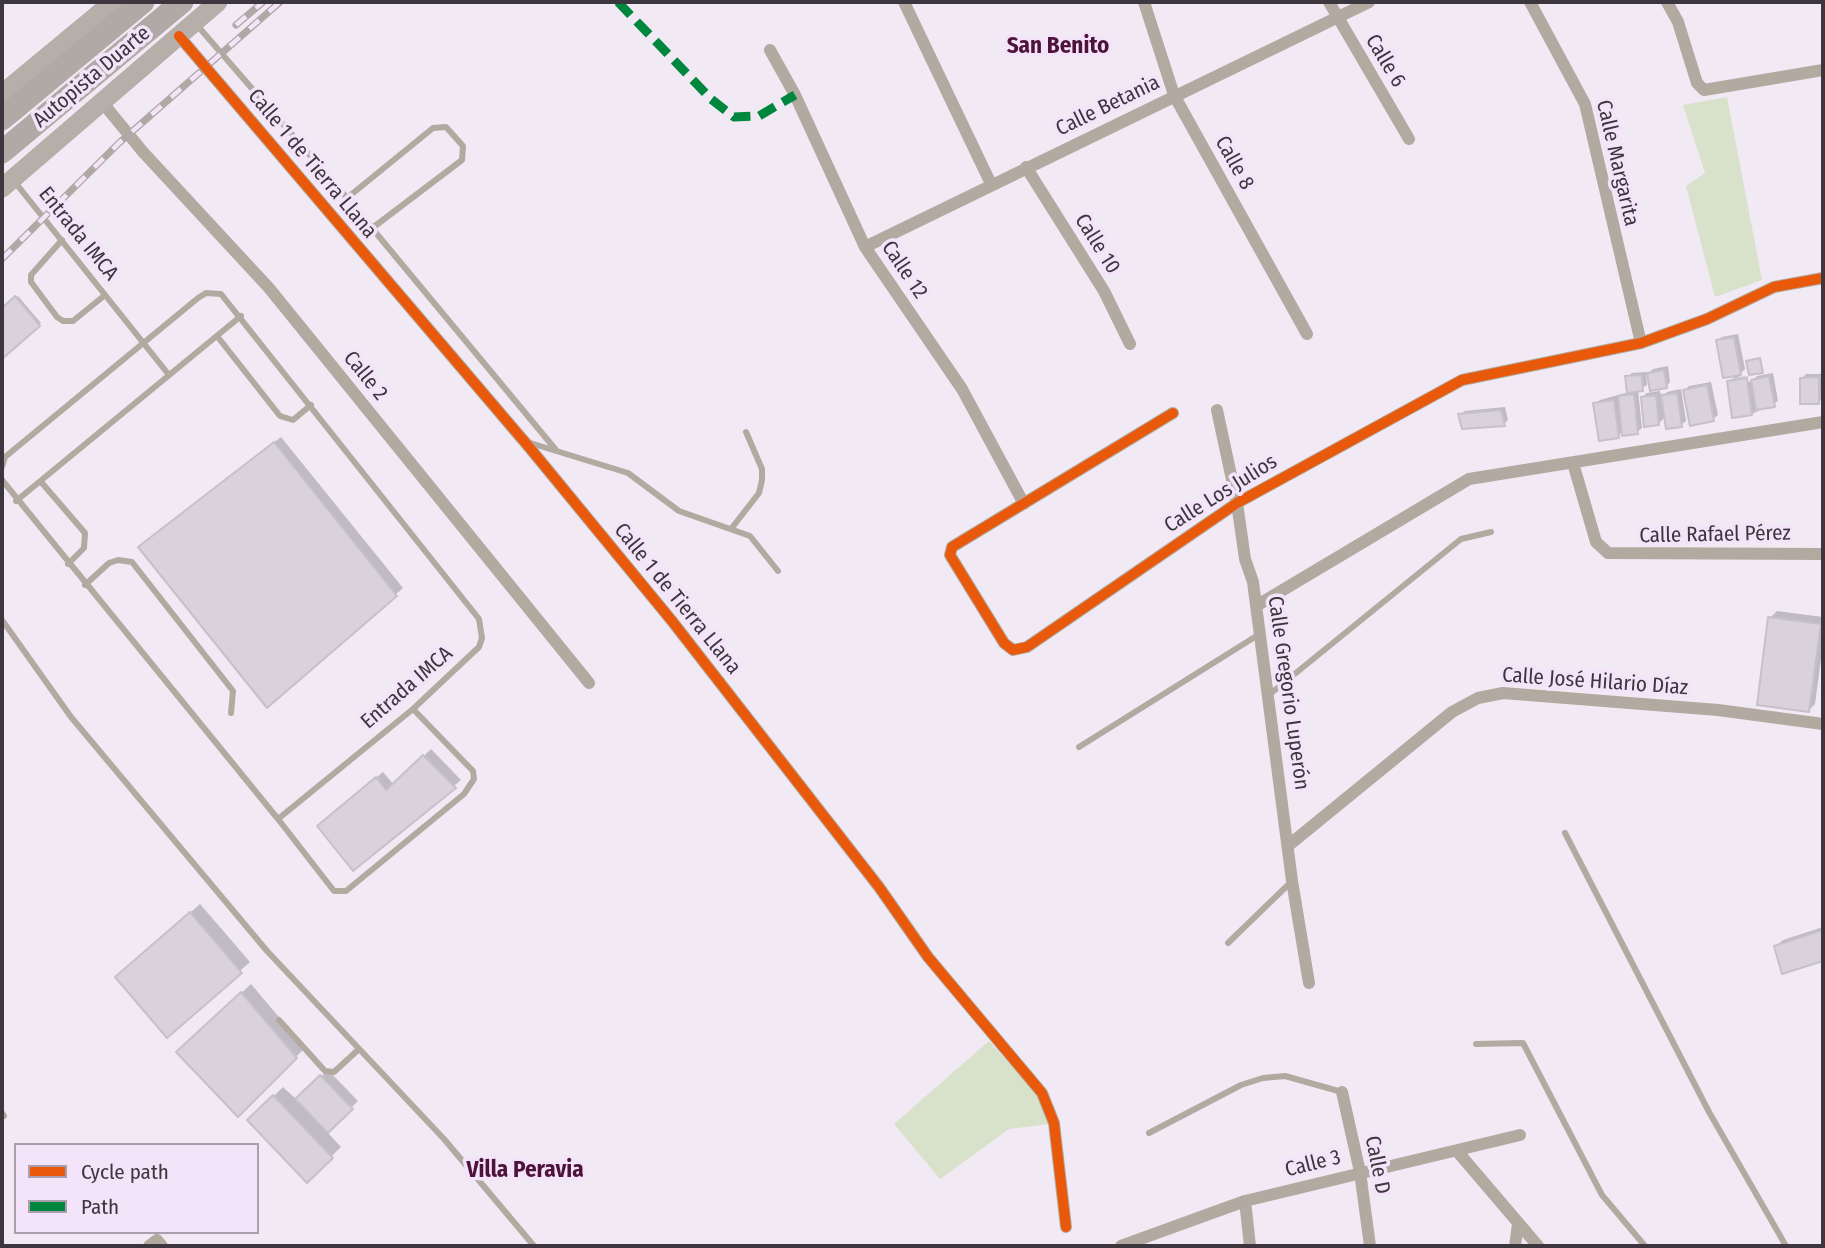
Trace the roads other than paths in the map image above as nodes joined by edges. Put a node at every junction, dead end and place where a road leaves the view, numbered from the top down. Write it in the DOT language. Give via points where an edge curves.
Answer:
graph roads {
  1 [pos="113,2"];
  2 [pos="143,2"];
  3 [pos="182,2"];
  4 [pos="218,2"];
  5 [pos="904,2"];
  6 [pos="1144,2"];
  7 [pos="1329,2"];
  8 [pos="1369,2"];
  9 [pos="1530,2"];
  10 [pos="1667,2"];
  11 [pos="1337,18"];
  12 [pos="195,22"];
  13 [pos="179,36"];
  14 [pos="770,50"];
  15 [pos="1823,70"];
  16 [pos="2,93"];
  17 [pos="1174,96"];
  18 [pos="102,102"];
  19 [pos="2,119"];
  20 [pos="1409,139"];
  21 [pos="2,152"];
  22 [pos="1026,167"];
  23 [pos="7,184"];
  24 [pos="991,184"];
  25 [pos="347,198"];
  26 [pos="369,226"];
  27 [pos="62,240"];
  28 [pos="865,247"];
  29 [pos="1823,278"];
  30 [pos="105,295"];
  31 [pos="241,316"];
  32 [pos="1307,334"];
  33 [pos="217,336"];
  34 [pos="143,343"];
  35 [pos="1641,343"];
  36 [pos="1130,344"];
  37 [pos="169,374"];
  38 [pos="311,405"];
  39 [pos="1217,410"];
  40 [pos="1174,412"];
  41 [pos="1823,422"];
  42 [pos="746,432"];
  43 [pos="525,442"];
  44 [pos="556,450"];
  45 [pos="1573,463"];
  46 [pos="2,467"];
  47 [pos="2,480"];
  48 [pos="42,483"];
  49 [pos="16,501"];
  50 [pos="1237,503"];
  51 [pos="1024,504"];
  52 [pos="731,529"];
  53 [pos="1490,532"];
  54 [pos="1823,554"];
  55 [pos="68,564"];
  56 [pos="778,571"];
  57 [pos="85,585"];
  58 [pos="1256,606"];
  59 [pos="2,620"];
  60 [pos="1260,634"];
  61 [pos="589,683"];
  62 [pos="1270,694"];
  63 [pos="413,709"];
  64 [pos="231,713"];
  65 [pos="1823,724"];
  66 [pos="1079,747"];
  67 [pos="278,819"];
  68 [pos="1565,833"];
  69 [pos="1289,845"];
  70 [pos="1292,881"];
  71 [pos="1228,943"];
  72 [pos="1309,983"];
  73 [pos="279,1020"];
  74 [pos="1476,1044"];
  75 [pos="359,1049"];
  76 [pos="1342,1092"];
  77 [pos="1149,1133"];
  78 [pos="1520,1135"];
  79 [pos="1457,1151"];
  80 [pos="1360,1172"];
  81 [pos="1245,1202"];
  82 [pos="1518,1224"];
  83 [pos="1066,1227"];
  84 [pos="534,1246"];
  85 [pos="1121,1246"];
  86 [pos="1250,1246"];
  87 [pos="1370,1246"];
  88 [pos="1515,1246"];
  89 [pos="1538,1246"];
  90 [pos="1644,1246"];
  91 [pos="1786,1246"];
  1 -- 16 [label="main road"];
  2 -- 19 [label="highway, Autopista Duarte"];
  3 -- 21 [label="highway, Autopista Duarte"];
  4 -- 12 [label="main road"];
  5 -- 24 [label="street"];
  6 -- 17 [label="street, Calle 8"];
  7 -- 11 [label="street, Calle 6"];
  8 -- 11 [label="street, Calle Betania"];
  9 -- 35 [label="street, Calle Margarita" via="1585,104"];
  10 -- 15 [label="street" via="1697,83 1704,90"];
  11 -- 17 [label="street, Calle Betania"];
  11 -- 20 [label="street, Calle 6"];
  12 -- 13 [label="main road"];
  12 -- 25 [label="lane"];
  13 -- 18 [label="main road"];
  13 -- 43 [label="street, Calle 1 de Tierra Llana"];
  14 -- 28 [label="street, Calle 12"];
  17 -- 22 [label="street, Calle Betania"];
  17 -- 32 [label="street, Calle 8"];
  18 -- 23 [label="main road"];
  18 -- 61 [label="street, Calle 2" via="269,288"];
  22 -- 24 [label="street, Calle Betania"];
  22 -- 36 [label="street, Calle 10" via="1104,291"];
  23 -- 27 [label="lane, Entrada IMCA"];
  24 -- 28 [label="street, Calle Betania"];
  25 -- 26 [label="lane"];
  25 -- 26 [label="lane" via="433,128 446,127 463,146 462,160"];
  26 -- 44 [label="lane"];
  27 -- 30 [label="lane, Entrada IMCA"];
  27 -- 30 [label="lane" via="32,275 32,282 57,317 73,321"];
  28 -- 51 [label="street, Calle 12" via="962,389"];
  29 -- 35 [label="street, Calle Los Julios" via="1774,288"];
  30 -- 34 [label="lane, Entrada IMCA"];
  31 -- 33 [label="lane"];
  31 -- 34 [label="lane, Entrada IMCA" via="221,293 206,293"];
  31 -- 38 [label="lane, Entrada IMCA"];
  33 -- 37 [label="lane"];
  33 -- 38 [label="lane" via="280,416 293,420"];
  34 -- 37 [label="lane"];
  34 -- 46 [label="lane, Entrada IMCA" via="5,457"];
  35 -- 50 [label="street, Calle Los Julios" via="1462,380"];
  37 -- 48 [label="lane"];
  38 -- 63 [label="lane, Entrada IMCA" via="482,628 479,647"];
  39 -- 50 [label="street, Calle Gregorio Luperón"];
  40 -- 51 [label="street, Calle Los Julios"];
  41 -- 45 [label="street"];
  42 -- 52 [label="lane" via="762,480 759,493"];
  43 -- 44 [label="lane"];
  43 -- 83 [label="street, Calle 1 de Tierra Llana" via="672,621 928,957 1042,1093 1054,1123"];
  44 -- 52 [label="lane" via="628,473 679,511"];
  45 -- 54 [label="street, Calle Rafael Pérez" via="1596,542 1608,553"];
  45 -- 58 [label="street" via="1469,479"];
  47 -- 49 [label="lane"];
  48 -- 49 [label="lane"];
  48 -- 55 [label="lane" via="85,533 84,548"];
  49 -- 55 [label="lane"];
  50 -- 51 [label="street, Calle Los Julios" via="1027,647 1013,650 1004,643 950,555 959,542"];
  50 -- 58 [label="street, Calle Gregorio Luperón"];
  52 -- 56 [label="lane" via="750,536"];
  53 -- 62 [label="lane" via="1461,539"];
  55 -- 57 [label="lane"];
  57 -- 64 [label="lane" via="109,563 132,562 233,691"];
  57 -- 67 [label="lane"];
  58 -- 60 [label="street, Calle Gregorio Luperón"];
  59 -- 75 [label="lane" via="89,738 267,951"];
  60 -- 62 [label="street, Calle Gregorio Luperón"];
  60 -- 66 [label="lane"];
  62 -- 69 [label="street, Calle Gregorio Luperón"];
  63 -- 67 [label="lane, Entrada IMCA"];
  63 -- 67 [label="lane" via="473,771 474,779 464,794 346,891 334,891"];
  65 -- 69 [label="street, Calle José Hilario Díaz" via="1503,692 1478,698 1452,712"];
  68 -- 91 [label="lane" via="1709,1112"];
  69 -- 70 [label="street, Calle Gregorio Luperón"];
  70 -- 71 [label="lane"];
  70 -- 72 [label="street, Calle Gregorio Luperón"];
  73 -- 75 [label="lane" via="325,1071 334,1072"];
  74 -- 90 [label="lane" via="1523,1043 1602,1195"];
  75 -- 84 [label="lane" via="444,1139"];
  76 -- 77 [label="lane" via="1285,1076 1263,1078"];
  76 -- 80 [label="street, Calle D"];
  78 -- 79 [label="street, Calle 3"];
  79 -- 80 [label="street, Calle 3"];
  79 -- 82 [label="street"];
  80 -- 81 [label="street, Calle 3"];
  80 -- 87 [label="street, Calle D"];
  81 -- 85 [label="street, Calle 3"];
  81 -- 86 [label="street"];
  82 -- 88 [label="street"];
  82 -- 89 [label="street"];
}
